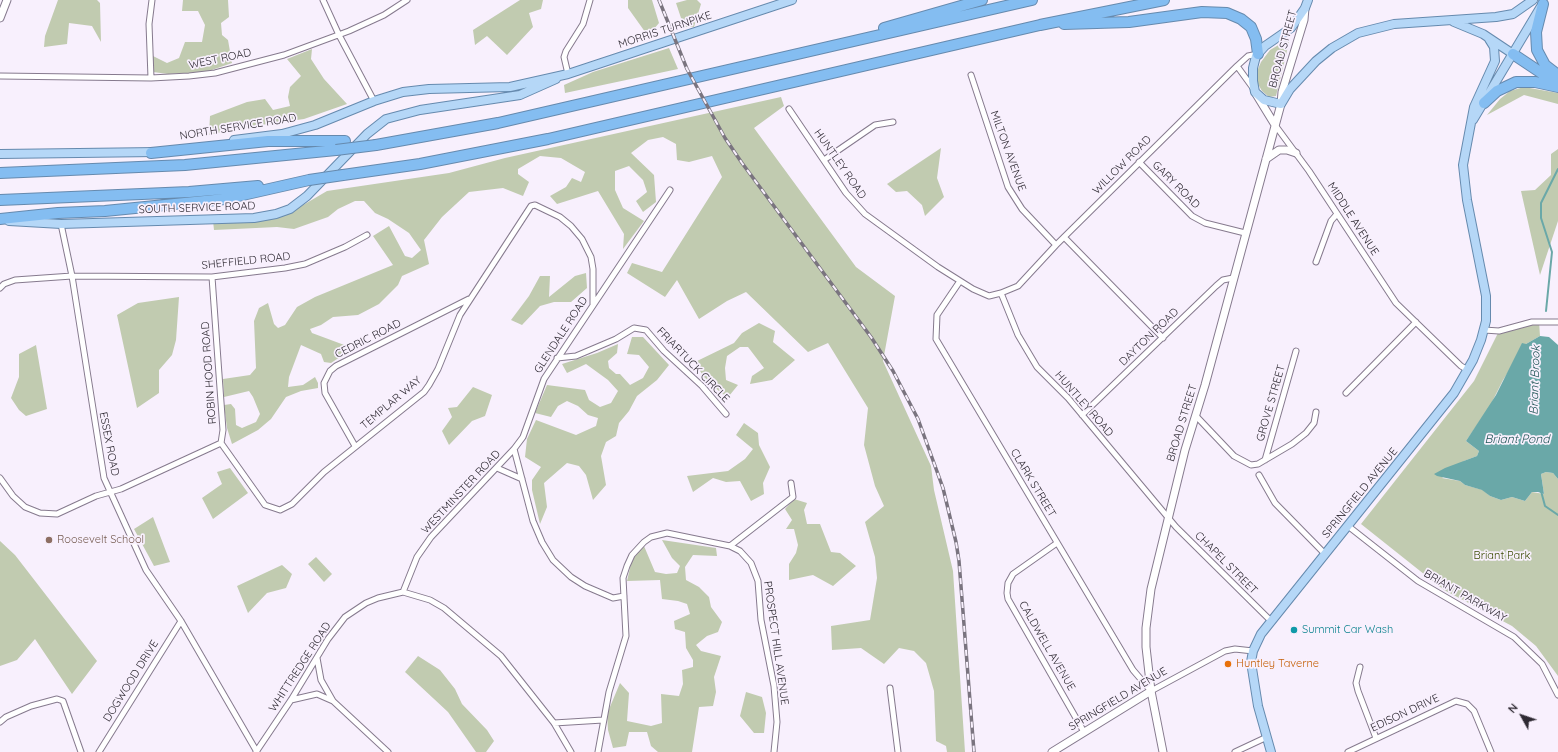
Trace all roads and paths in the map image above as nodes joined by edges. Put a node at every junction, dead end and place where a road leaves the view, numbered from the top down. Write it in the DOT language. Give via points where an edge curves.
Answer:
graph roads {
  1 [pos="7,0"];
  2 [pos="152,0"];
  3 [pos="323,0"];
  4 [pos="407,0"];
  5 [pos="590,0"];
  6 [pos="792,0"];
  7 [pos="982,0"];
  8 [pos="1032,0"];
  9 [pos="1164,0"];
  10 [pos="1538,2"];
  11 [pos="1306,4"];
  12 [pos="0,18"];
  13 [pos="1452,22"];
  14 [pos="1040,24"];
  15 [pos="339,35"];
  16 [pos="1489,39"];
  17 [pos="1258,54"];
  18 [pos="1513,54"];
  19 [pos="758,64"];
  20 [pos="1237,66"];
  21 [pos="568,74"];
  22 [pos="971,75"];
  23 [pos="1558,75"];
  24 [pos="0,76"];
  25 [pos="150,78"];
  26 [pos="1558,84"];
  27 [pos="1558,87"];
  28 [pos="1255,92"];
  29 [pos="374,101"];
  30 [pos="1484,103"];
  31 [pos="1281,104"];
  32 [pos="789,109"];
  33 [pos="1472,121"];
  34 [pos="893,122"];
  35 [pos="1275,125"];
  36 [pos="376,144"];
  37 [pos="151,152"];
  38 [pos="1296,153"];
  39 [pos="0,154"];
  40 [pos="824,160"];
  41 [pos="1266,160"];
  42 [pos="1139,162"];
  43 [pos="0,173"];
  44 [pos="309,180"];
  45 [pos="670,190"];
  46 [pos="0,200"];
  47 [pos="1336,214"];
  48 [pos="0,220"];
  49 [pos="61,224"];
  50 [pos="1245,233"];
  51 [pos="367,235"];
  52 [pos="1064,237"];
  53 [pos="1056,245"];
  54 [pos="1316,262"];
  55 [pos="72,276"];
  56 [pos="212,277"];
  57 [pos="1233,278"];
  58 [pos="960,280"];
  59 [pos="0,288"];
  60 [pos="1001,293"];
  61 [pos="470,299"];
  62 [pos="593,304"];
  63 [pos="1416,322"];
  64 [pos="1558,322"];
  65 [pos="1484,330"];
  66 [pos="1163,338"];
  67 [pos="1296,351"];
  68 [pos="556,358"];
  69 [pos="1468,370"];
  70 [pos="1346,393"];
  71 [pos="1316,412"];
  72 [pos="726,414"];
  73 [pos="1082,415"];
  74 [pos="1196,416"];
  75 [pos="221,443"];
  76 [pos="355,446"];
  77 [pos="514,449"];
  78 [pos="1265,460"];
  79 [pos="497,468"];
  80 [pos="1259,475"];
  81 [pos="0,478"];
  82 [pos="522,478"];
  83 [pos="790,483"];
  84 [pos="111,492"];
  85 [pos="1168,519"];
  86 [pos="1348,526"];
  87 [pos="1057,543"];
  88 [pos="730,546"];
  89 [pos="1325,554"];
  90 [pos="403,592"];
  91 [pos="624,596"];
  92 [pos="181,621"];
  93 [pos="1271,622"];
  94 [pos="1253,651"];
  95 [pos="317,658"];
  96 [pos="1360,667"];
  97 [pos="890,688"];
  98 [pos="1151,691"];
  99 [pos="1558,695"];
  100 [pos="291,700"];
  101 [pos="333,701"];
  102 [pos="603,720"];
  103 [pos="0,722"];
  104 [pos="554,723"];
  105 [pos="1084,732"];
  106 [pos="1267,737"];
  107 [pos="1376,738"];
  108 [pos="81,752"];
  109 [pos="99,752"];
  110 [pos="256,752"];
  111 [pos="388,752"];
  112 [pos="571,752"];
  113 [pos="598,752"];
  114 [pos="774,752"];
  115 [pos="898,752"];
  116 [pos="1052,752"];
  117 [pos="1163,752"];
  118 [pos="1235,752"];
  119 [pos="1271,752"];
  120 [pos="1348,752"];
  121 [pos="1490,752"];
  1 -- 12 [label="main road"];
  2 -- 25 [label="street" via="149,24"];
  3 -- 15 [label="street"];
  4 -- 15 [label="street, WEST ROAD" via="384,15"];
  5 -- 21 [label="street" via="583,24 564,57"];
  6 -- 21 [label="main road, MORRIS TURNPIKE"];
  7 -- 19 [label="highway"];
  8 -- 19 [label="highway"];
  9 -- 14 [label="highway"];
  10 -- 13 [label="main road, BROAD STREET" via="1513,14"];
  10 -- 18 [label="main road, SPRINGFIELD AVENUE"];
  10 -- 23 [label="highway" via="1537,50 1545,65"];
  11 -- 17 [label="main road" via="1291,28"];
  11 -- 31 [label="main road, BROAD STREET"];
  13 -- 16 [label="main road"];
  13 -- 31 [label="main road, BROAD STREET" via="1384,26 1358,33 1316,61 1294,84"];
  14 -- 17 [label="highway" via="1129,22 1202,12 1222,13 1241,19 1251,27"];
  14 -- 44 [label="highway, bridge" via="548,139 420,164"];
  15 -- 25 [label="street, WEST ROAD" via="284,55 215,73"];
  15 -- 29 [label="street"];
  16 -- 18 [label="main road"];
  16 -- 33 [label="main road, SPRINGFIELD AVENUE" via="1494,47 1495,61 1476,100"];
  17 -- 20 [label="street, WILLOW ROAD" via="1248,56"];
  17 -- 28 [label="main road" via="1252,73"];
  18 -- 26 [label="highway"];
  18 -- 30 [label="main road, SPRINGFIELD AVENUE"];
  19 -- 36 [label="highway" via="498,123"];
  20 -- 28 [label="street, MIDDLE AVENUE"];
  20 -- 42 [label="street, WILLOW ROAD"];
  21 -- 29 [label="main road, NORTH SERVICE ROAD" via="510,87 414,90"];
  21 -- 49 [label="main road, SOUTH SERVICE ROAD" via="520,95 420,110 386,119 367,134 307,196 290,209 276,214 254,218"];
  22 -- 53 [label="street, MILTON AVENUE" via="1008,187 1022,209"];
  24 -- 25 [label="street, WEST ROAD"];
  27 -- 30 [label="highway" via="1535,82 1516,82 1497,91"];
  28 -- 31 [label="main road" via="1264,100"];
  28 -- 35 [label="main road, MIDDLE AVENUE"];
  29 -- 37 [label="main road, NORTH SERVICE ROAD" via="315,125 282,134"];
  30 -- 33 [label="main road, SPRINGFIELD AVENUE"];
  31 -- 35 [label="main road, BROAD STREET"];
  32 -- 40 [label="street, HUNTLEY ROAD"];
  33 -- 65 [label="main road, SPRINGFIELD AVENUE" via="1463,165 1467,200 1486,296"];
  34 -- 40 [label="street" via="875,125"];
  35 -- 38 [label="street, MIDDLE AVENUE"];
  35 -- 41 [label="main road, BROAD STREET"];
  36 -- 37 [label="highway" via="345,141 268,141"];
  36 -- 43 [label="highway, bridge" via="178,166"];
  37 -- 39 [label="main road, NORTH SERVICE ROAD"];
  38 -- 41 [label="main road" via="1280,150"];
  38 -- 47 [label="street, MIDDLE AVENUE"];
  40 -- 58 [label="street, HUNTLEY ROAD" via="865,214"];
  41 -- 50 [label="main road, BROAD STREET"];
  42 -- 50 [label="street, GARY ROAD" via="1192,216 1205,223"];
  42 -- 52 [label="street, WILLOW ROAD"];
  44 -- 46 [label="highway" via="189,192"];
  44 -- 48 [label="highway" via="225,198 105,211 58,212"];
  45 -- 62 [label="street, GLENDALE ROAD"];
  47 -- 54 [label="street" via="1331,220"];
  47 -- 63 [label="street, MIDDLE AVENUE" via="1392,297"];
  48 -- 49 [label="main road, SOUTH SERVICE ROAD"];
  49 -- 55 [label="street, ESSEX ROAD"];
  50 -- 57 [label="main road, BROAD STREET"];
  51 -- 56 [label="street, SHEFFIELD ROAD" via="305,264"];
  52 -- 53 [label="street, WILLOW ROAD"];
  52 -- 66 [label="street"];
  53 -- 60 [label="street, WILLOW ROAD" via="1018,286"];
  55 -- 56 [label="street, SHEFFIELD ROAD"];
  55 -- 59 [label="street, SHEFFIELD ROAD" via="15,280"];
  55 -- 84 [label="street, ESSEX ROAD" via="100,459 104,478"];
  56 -- 75 [label="street, ROBIN HOOD ROAD" via="223,430"];
  57 -- 66 [label="street, DAYTON ROAD" via="1224,280 1216,286"];
  57 -- 74 [label="main road, BROAD STREET"];
  58 -- 60 [label="street, HUNTLEY ROAD" via="989,296"];
  58 -- 87 [label="street, CLARK STREET" via="937,314 936,339"];
  60 -- 73 [label="street, HUNTLEY ROAD" via="1026,350 1037,367"];
  61 -- 62 [label="street, TEMPLAR WAY" via="531,206 535,205 560,217 582,239 591,257"];
  61 -- 76 [label="street, TEMPLAR WAY" via="460,315 438,370 424,392"];
  61 -- 76 [label="street, CEDRIC ROAD" via="330,371 324,383 325,393"];
  62 -- 68 [label="street, GLENDALE ROAD"];
  63 -- 69 [label="street, MIDDLE AVENUE"];
  63 -- 70 [label="street"];
  64 -- 65 [label="street" via="1532,322 1499,331"];
  65 -- 69 [label="main road, SPRINGFIELD AVENUE"];
  66 -- 73 [label="street, DAYTON ROAD"];
  67 -- 78 [label="street, GROVE STREET"];
  68 -- 72 [label="street, FRIARTUCK CIRCLE" via="576,356 616,339 634,328 646,330"];
  68 -- 77 [label="street, GLENDALE ROAD" via="544,379 523,437"];
  69 -- 86 [label="main road, SPRINGFIELD AVENUE" via="1454,393"];
  71 -- 78 [label="street" via="1314,423 1306,433"];
  73 -- 85 [label="street, HUNTLEY ROAD"];
  74 -- 78 [label="street" via="1239,460 1251,465"];
  74 -- 85 [label="main road, BROAD STREET"];
  75 -- 76 [label="street, TEMPLAR WAY" via="261,501 269,508 280,510 299,498 324,472"];
  75 -- 84 [label="street"];
  77 -- 79 [label="street, WESTMINSTER ROAD"];
  77 -- 82 [label="street"];
  79 -- 82 [label="street"];
  79 -- 90 [label="street, WESTMINSTER ROAD" via="430,537 417,557"];
  80 -- 89 [label="street" via="1275,503"];
  81 -- 84 [label="street" via="21,504 35,512 46,514 60,513 96,496"];
  82 -- 91 [label="street" via="533,521 542,542 557,564 571,577 603,595 613,598"];
  83 -- 88 [label="street" via="793,497"];
  84 -- 92 [label="street, ESSEX ROAD" via="146,570"];
  85 -- 93 [label="street, CHAPEL STREET"];
  85 -- 98 [label="main road, BROAD STREET" via="1148,610 1146,647"];
  86 -- 89 [label="main road, SPRINGFIELD AVENUE"];
  86 -- 99 [label="street, BRIANT PARKWAY" via="1418,581 1514,637 1542,664"];
  87 -- 98 [label="street, CLARK STREET" via="1133,670"];
  87 -- 105 [label="street, CALDWELL AVENUE" via="1013,574 1008,583 1007,593 1008,599"];
  88 -- 91 [label="street, PROSPECT HILL AVENUE" via="667,533 651,537 638,548 628,562 623,578"];
  88 -- 114 [label="street, PROSPECT HILL AVENUE" via="740,551 751,563 758,581 760,620 775,697 777,722"];
  89 -- 93 [label="main road, SPRINGFIELD AVENUE"];
  90 -- 95 [label="street, WHITTREDGE ROAD" via="378,598 356,609 337,627"];
  90 -- 104 [label="street" via="430,600 444,608 501,656"];
  91 -- 102 [label="street, PROSPECT HILL AVENUE" via="626,636"];
  92 -- 109 [label="street, DOGWOOD DRIVE"];
  92 -- 110 [label="street, ESSEX ROAD"];
  93 -- 94 [label="main road, SPRINGFIELD AVENUE"];
  94 -- 98 [label="street, SPRINGFIELD AVENUE" via="1225,651"];
  94 -- 106 [label="main road" via="1253,678"];
  95 -- 100 [label="street, WHITTREDGE ROAD"];
  95 -- 101 [label="street" via="321,680"];
  96 -- 107 [label="street" via="1356,683"];
  97 -- 115 [label="street"];
  98 -- 105 [label="main road, SPRINGFIELD AVENUE"];
  98 -- 117 [label="main road, BROAD STREET"];
  100 -- 101 [label="street" via="317,694"];
  100 -- 110 [label="street, WHITTREDGE ROAD"];
  101 -- 111 [label="street"];
  102 -- 104 [label="street"];
  102 -- 113 [label="street, PROSPECT HILL AVENUE"];
  103 -- 108 [label="street" via="31,706 57,699 63,701"];
  104 -- 112 [label="street"];
  105 -- 116 [label="main road, SPRINGFIELD AVENUE"];
  106 -- 118 [label="street"];
  106 -- 119 [label="main road"];
  107 -- 120 [label="street, EDISON DRIVE"];
  107 -- 121 [label="street, EDISON DRIVE" via="1456,701 1467,704 1474,711"];
}
